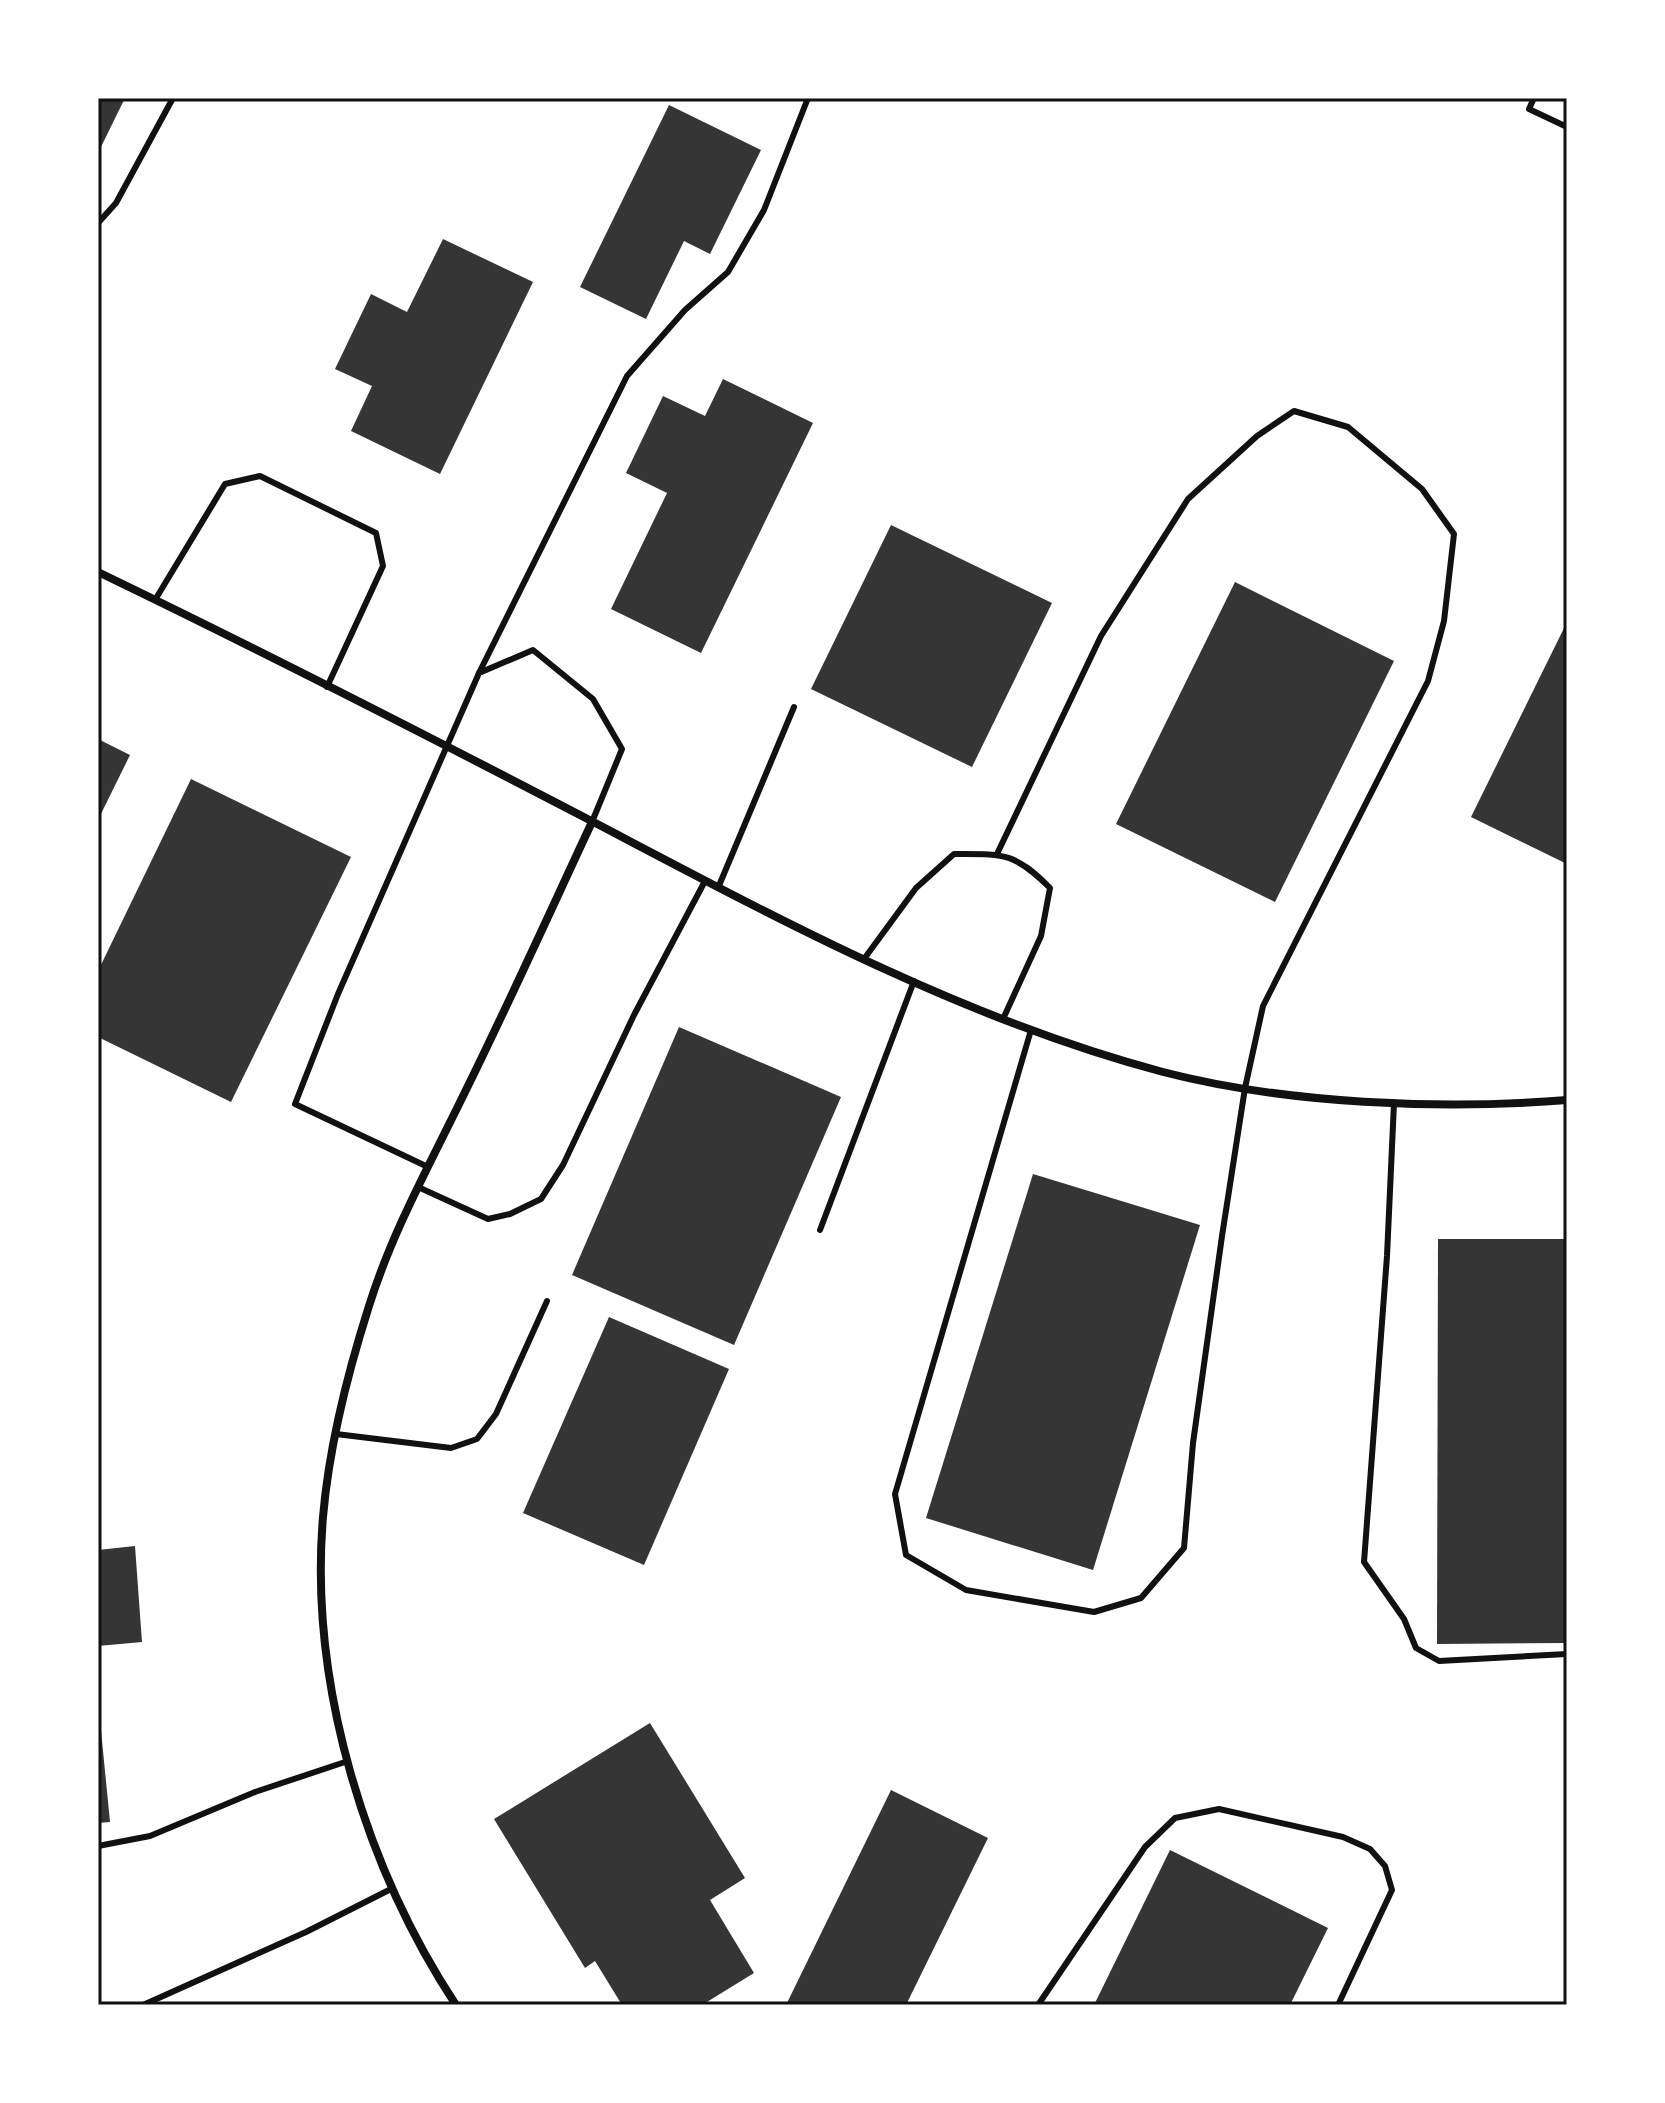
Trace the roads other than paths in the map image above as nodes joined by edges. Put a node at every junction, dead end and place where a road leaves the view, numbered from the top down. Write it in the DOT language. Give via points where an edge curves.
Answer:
graph roads {
  1 [pos="173,98"];
  2 [pos="808,98"];
  3 [pos="1534,98"];
  4 [pos="1567,127"];
  5 [pos="98,223"];
  6 [pos="98,572"];
  7 [pos="155,600"];
  8 [pos="479,673"];
  9 [pos="327,687"];
  10 [pos="794,707"];
  11 [pos="446,748"];
  12 [pos="592,822"];
  13 [pos="997,854"];
  14 [pos="705,881"];
  15 [pos="718,888"];
  16 [pos="864,959"];
  17 [pos="914,981"];
  18 [pos="1003,1019"];
  19 [pos="1031,1030"];
  20 [pos="1245,1088"];
  21 [pos="1567,1100"];
  22 [pos="1394,1103"];
  23 [pos="428,1167"];
  24 [pos="418,1187"];
  25 [pos="820,1230"];
  26 [pos="547,1301"];
  27 [pos="336,1434"];
  28 [pos="1567,1654"];
  29 [pos="348,1761"];
  30 [pos="98,1846"];
  31 [pos="391,1889"];
  32 [pos="143,2005"];
  33 [pos="456,2005"];
  34 [pos="1038,2005"];
  35 [pos="1338,2005"];
  1 -- 5 [label="lane" via="116,203"];
  2 -- 8 [label="lane" via="764,210 728,272 685,310 627,376"];
  3 -- 4 [label="lane" via="1529,109"];
  6 -- 7 [label="street"];
  7 -- 9 [label="street"];
  7 -- 9 [label="lane" via="225,484 260,476 376,533 383,566"];
  8 -- 11 [label="lane"];
  8 -- 12 [label="lane" via="533,650 593,699 622,749"];
  9 -- 11 [label="street"];
  10 -- 15 [label="lane"];
  11 -- 12 [label="street"];
  11 -- 23 [label="lane" via="295,1104"];
  12 -- 14 [label="street"];
  12 -- 23 [label="street"];
  13 -- 16 [label="lane" via="954,854 916,888"];
  13 -- 18 [label="lane" via="1024,862 1050,888 1041,936"];
  13 -- 20 [label="lane" via="1101,636 1188,499 1257,436 1294,411 1348,427 1422,489 1454,534 1444,621 1428,681 1263,1006"];
  14 -- 15 [label="street"];
  14 -- 24 [label="lane" via="541,1199 488,1219"];
  15 -- 16 [label="street"];
  16 -- 17 [label="street"];
  17 -- 18 [label="street"];
  17 -- 25 [label="lane"];
  18 -- 19 [label="street"];
  19 -- 20 [label="street" via="1165,1072"];
  19 -- 20 [label="lane" via="895,1494 906,1555 966,1590 1094,1612 1141,1598 1184,1548 1193,1443"];
  20 -- 22 [label="street"];
  21 -- 22 [label="street"];
  22 -- 28 [label="lane" via="1364,1562 1404,1619 1416,1648 1439,1661"];
  23 -- 24 [label="street"];
  24 -- 27 [label="street" via="369,1303"];
  26 -- 27 [label="lane" via="496,1414 477,1439 451,1448"];
  27 -- 29 [label="street" via="323,1518 324,1625"];
  29 -- 30 [label="lane" via="150,1836"];
  29 -- 31 [label="street"];
  31 -- 32 [label="lane"];
  31 -- 33 [label="street"];
  34 -- 35 [label="lane" via="1145,1847 1175,1818 1219,1809 1343,1837 1370,1849 1385,1866 1392,1890"];
}
